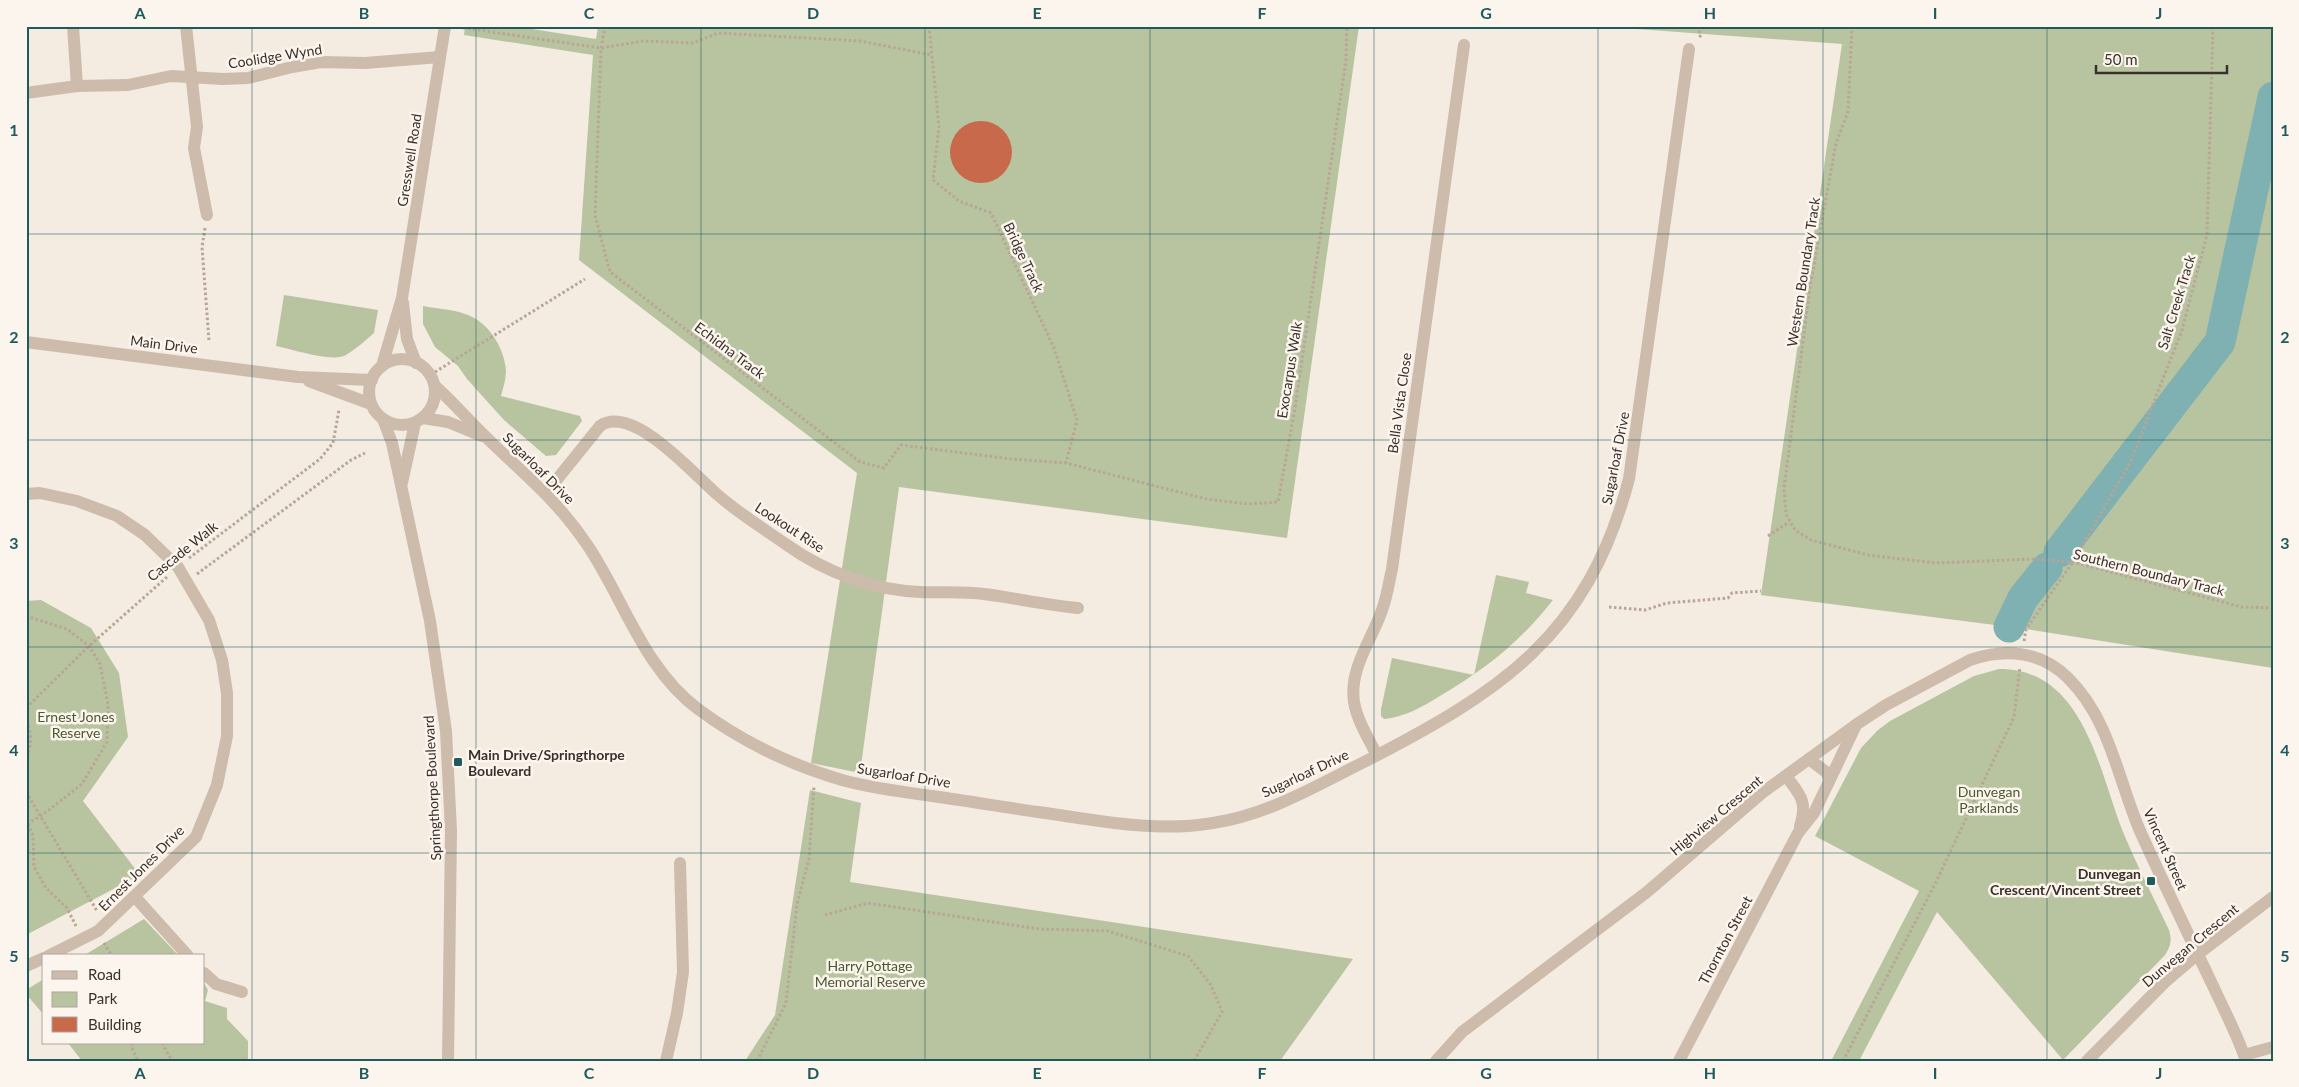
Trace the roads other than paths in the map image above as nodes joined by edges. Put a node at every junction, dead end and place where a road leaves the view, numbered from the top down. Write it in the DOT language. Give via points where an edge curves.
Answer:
graph roads {
  1 [pos="73,26"];
  2 [pos="186,26"];
  3 [pos="445,26"];
  4 [pos="1464,45"];
  5 [pos="1689,49"];
  6 [pos="440,58"];
  7 [pos="192,76"];
  8 [pos="77,86"];
  9 [pos="26,93"];
  10 [pos="207,215"];
  11 [pos="402,298"];
  12 [pos="26,342"];
  13 [pos="416,363"];
  14 [pos="382,366"];
  15 [pos="298,377"];
  16 [pos="372,380"];
  17 [pos="433,381"];
  18 [pos="371,404"];
  19 [pos="383,419"];
  20 [pos="419,420"];
  21 [pos="488,440"];
  22 [pos="401,488"];
  23 [pos="546,493"];
  24 [pos="26,494"];
  25 [pos="1078,608"];
  26 [pos="2044,661"];
  27 [pos="1857,724"];
  28 [pos="1377,755"];
  29 [pos="1809,759"];
  30 [pos="1786,776"];
  31 [pos="1830,779"];
  32 [pos="1798,833"];
  33 [pos="680,863"];
  34 [pos="135,897"];
  35 [pos="2273,897"];
  36 [pos="52,954"];
  37 [pos="186,954"];
  38 [pos="2198,954"];
  39 [pos="42,959"];
  40 [pos="26,966"];
  41 [pos="205,974"];
  42 [pos="242,992"];
  43 [pos="2273,1047"];
  44 [pos="2245,1058"];
  45 [pos="448,1061"];
  46 [pos="666,1061"];
  47 [pos="1436,1061"];
  48 [pos="1679,1061"];
  49 [pos="2087,1061"];
  1 -- 8 [label="street"];
  2 -- 7 [label="street"];
  3 -- 6 [label="street, Gresswell Road"];
  4 -- 28 [label="street, Bella Vista Close" via="1392,569 1382,609 1361,658 1354,684 1358,716"];
  5 -- 28 [label="street, Sugarloaf Drive" via="1634,452 1623,502 1604,553 1578,600 1543,644 1523,663 1469,703"];
  6 -- 7 [label="street, Coolidge Wynd" via="306,64 235,80"];
  6 -- 11 [label="street, Gresswell Road"];
  7 -- 8 [label="street, Coolidge Wynd" via="172,76 116,86"];
  7 -- 10 [label="street" via="197,128 194,148"];
  8 -- 9 [label="street, Coolidge Wynd"];
  11 -- 13 [label="street, Gresswell Road" via="407,339"];
  11 -- 14 [label="street, Gresswell Road"];
  12 -- 15 [label="street, Main Drive"];
  13 -- 14 [label="street" via="398,360"];
  13 -- 17 [label="street"];
  14 -- 16 [label="street"];
  15 -- 16 [label="street, Main Drive"];
  15 -- 18 [label="street, Main Drive"];
  16 -- 18 [label="street"];
  17 -- 20 [label="street" via="433,404"];
  17 -- 21 [label="street, Sugarloaf Drive"];
  18 -- 19 [label="street"];
  19 -- 20 [label="street" via="398,424"];
  19 -- 22 [label="street, Springthorpe Boulevard" via="392,443"];
  20 -- 21 [label="street, Sugarloaf Drive" via="448,422"];
  20 -- 22 [label="street, Springthorpe Boulevard"];
  21 -- 23 [label="street, Sugarloaf Drive"];
  22 -- 45 [label="street, Springthorpe Boulevard" via="430,621 446,731 451,850"];
  23 -- 25 [label="street, Lookout Rise" via="600,426 617,420 666,446 720,498 830,570 900,590 985,594"];
  23 -- 28 [label="street, Sugarloaf Drive" via="588,546 642,642 680,694 740,736 784,759 842,780 1123,824 1167,827 1213,824 1262,810 1312,789"];
  24 -- 34 [label="street, Ernest Jones Drive" via="40,493 77,501 117,516 145,536 178,567 209,620 222,660 227,693 227,736 217,785 196,837"];
  26 -- 27 [label="street, Highview Crescent" via="2022,654 1997,653 1970,660"];
  26 -- 38 [label="street, Vincent Street" via="2077,687 2108,740 2137,823"];
  27 -- 29 [label="street, Highview Crescent"];
  27 -- 31 [label="street, Thornton Street"];
  29 -- 30 [label="street, Highview Crescent"];
  29 -- 31 [label="street"];
  30 -- 32 [label="street, Thornton Street" via="1803,800 1804,816"];
  30 -- 47 [label="street, Highview Crescent" via="1647,892 1462,1032"];
  31 -- 32 [label="street, Thornton Street" via="1814,813"];
  32 -- 48 [label="street, Thornton Street"];
  33 -- 46 [label="street" via="683,972"];
  34 -- 36 [label="street, Ernest Jones Drive" via="98,932"];
  34 -- 37 [label="street"];
  35 -- 38 [label="street, Dunvegan Crescent"];
  38 -- 44 [label="street, Vincent Street"];
  38 -- 49 [label="street, Dunvegan Crescent" via="2165,982"];
  39 -- 40 [label="street"];
  41 -- 42 [label="street" via="224,988"];
  43 -- 44 [label="street"];
}
